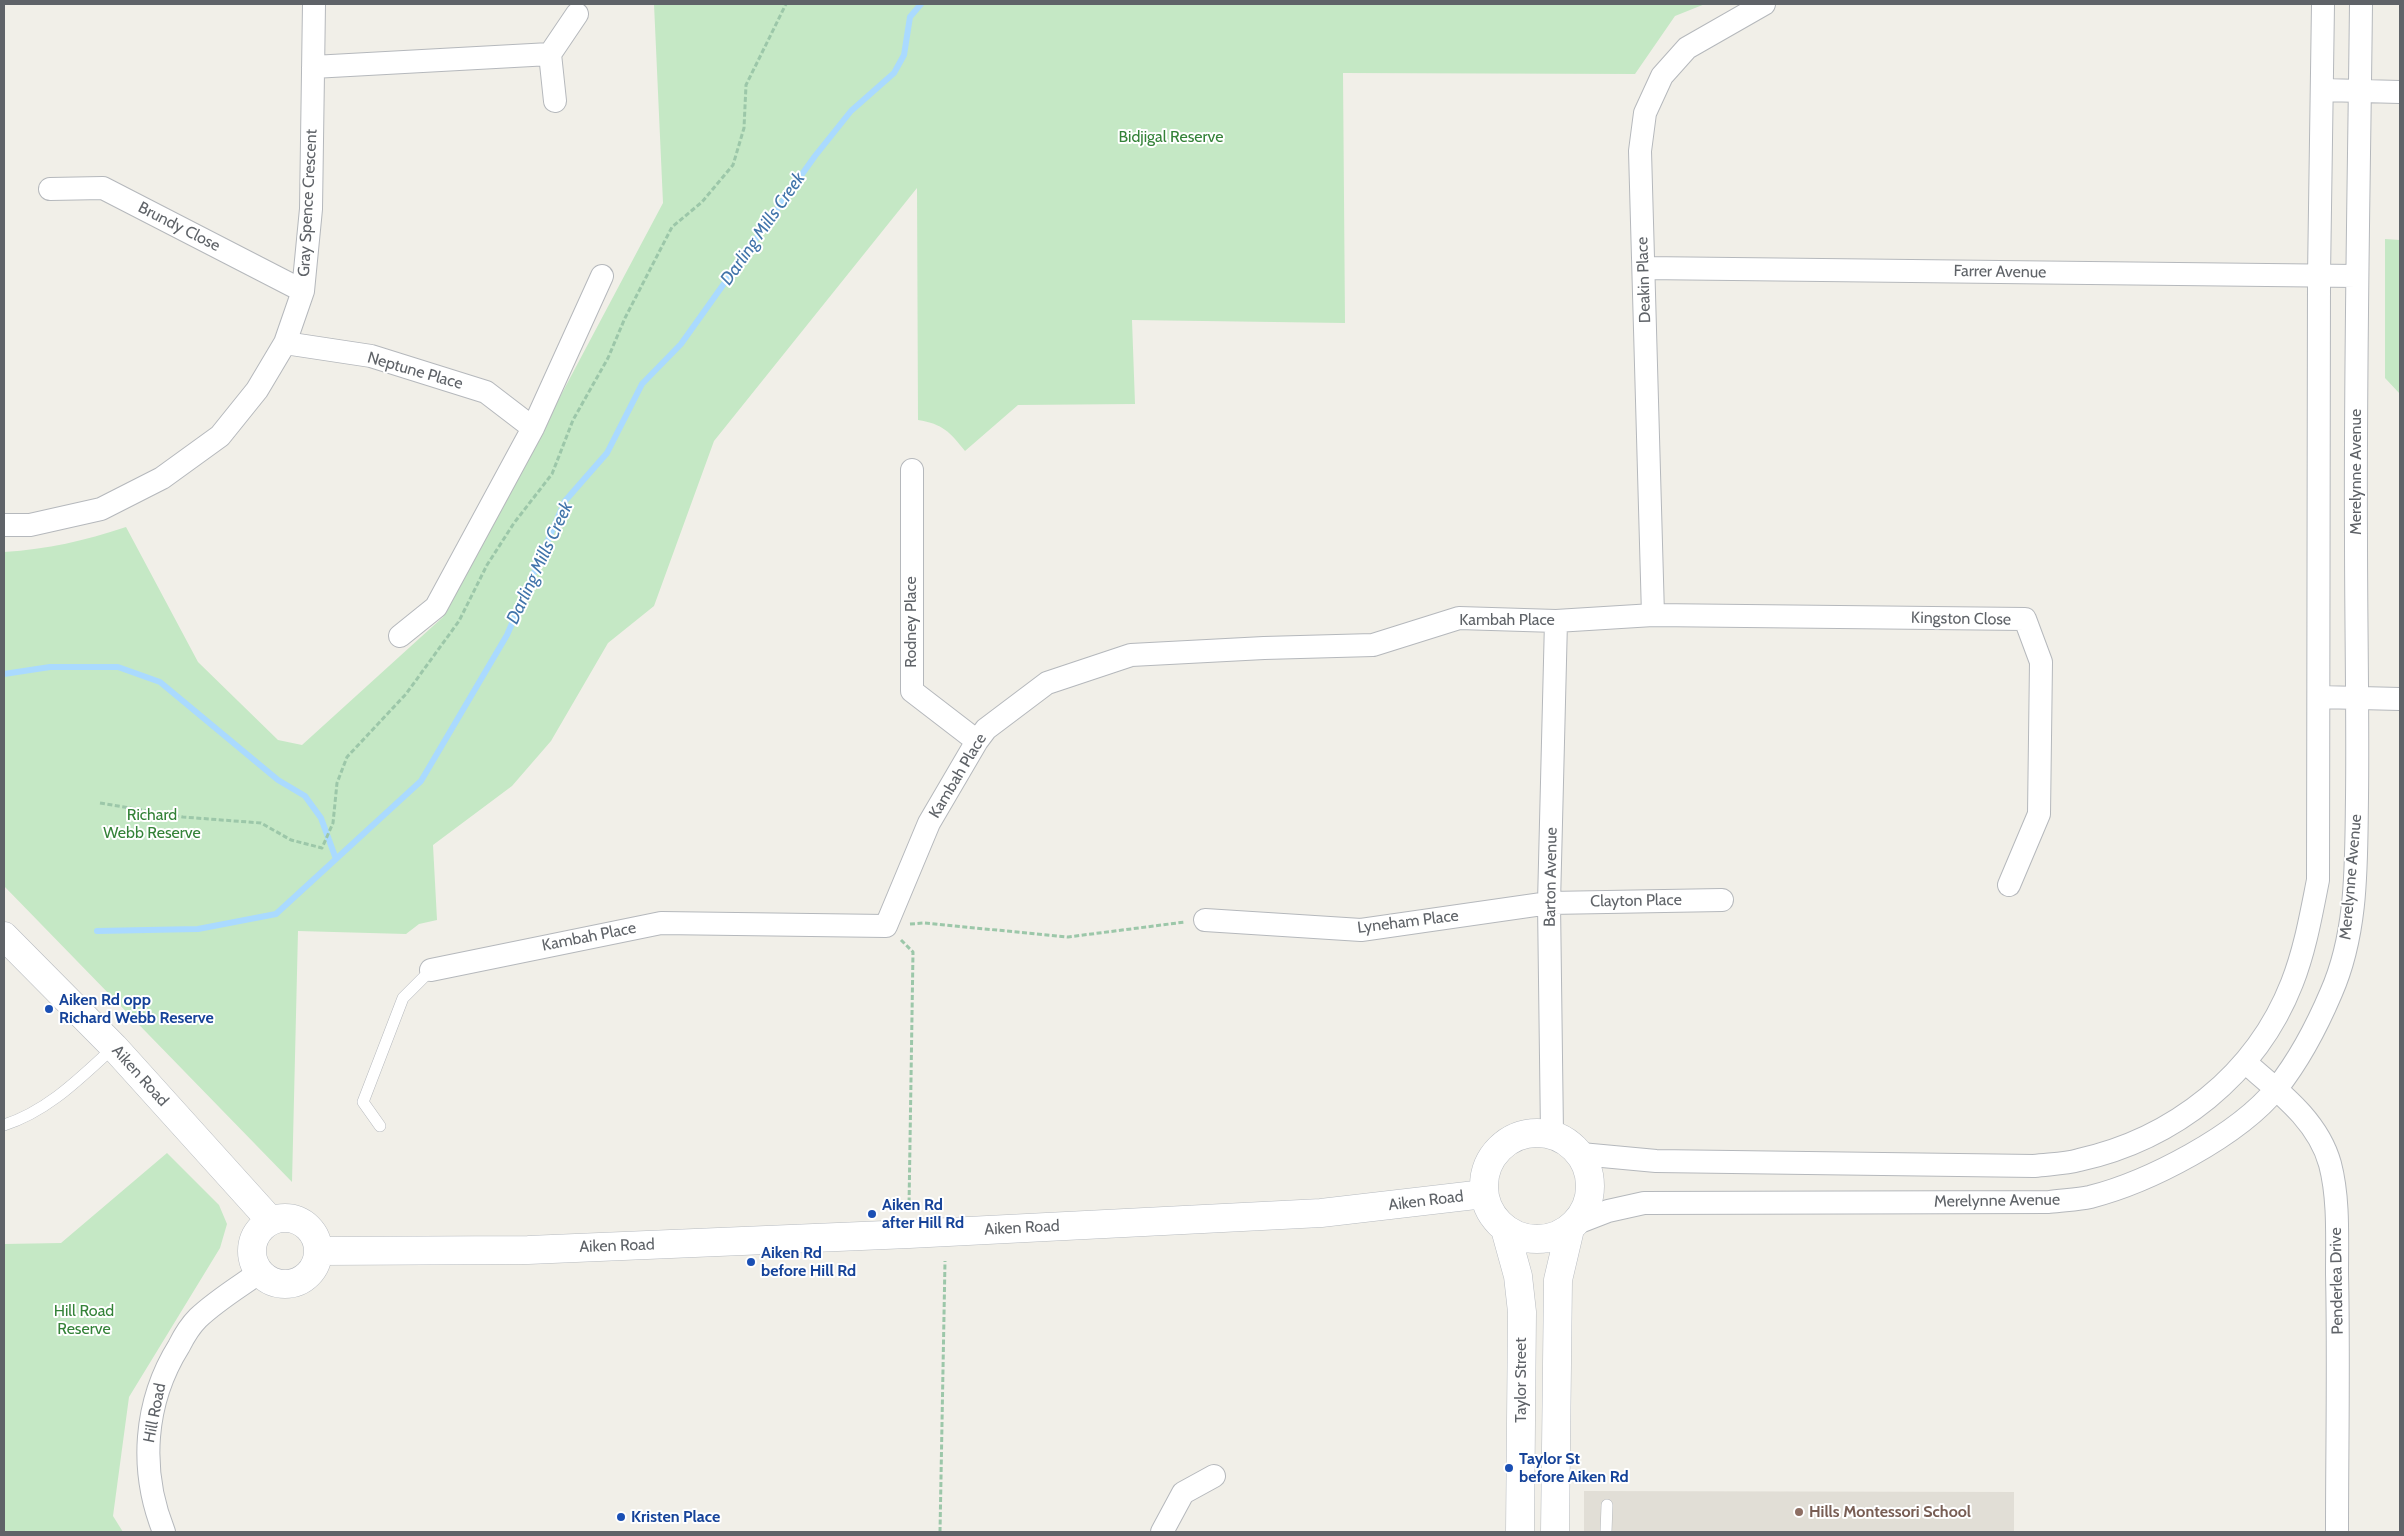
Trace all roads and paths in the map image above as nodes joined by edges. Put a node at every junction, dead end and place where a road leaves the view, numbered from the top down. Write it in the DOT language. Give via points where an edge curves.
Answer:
graph roads {
  1 [pos="314,4"];
  2 [pos="1764,4"];
  3 [pos="2323,4"];
  4 [pos="2361,4"];
  5 [pos="577,14"];
  6 [pos="550,54"];
  7 [pos="313,67"];
  8 [pos="2323,90"];
  9 [pos="2360,90"];
  10 [pos="2400,92"];
  11 [pos="555,101"];
  12 [pos="50,189"];
  13 [pos="1644,268"];
  14 [pos="602,276"];
  15 [pos="2319,276"];
  16 [pos="2356,276"];
  17 [pos="303,291"];
  18 [pos="285,343"];
  19 [pos="533,428"];
  20 [pos="912,470"];
  21 [pos="4,525"];
  22 [pos="1653,615"];
  23 [pos="1556,620"];
  24 [pos="400,636"];
  25 [pos="2319,697"];
  26 [pos="2358,698"];
  27 [pos="2400,699"];
  28 [pos="977,741"];
  29 [pos="2009,885"];
  30 [pos="1722,900"];
  31 [pos="1549,903"];
  32 [pos="1205,920"];
  33 [pos="886,926"];
  34 [pos="4,936"];
  35 [pos="431,970"];
  36 [pos="114,1047"];
  37 [pos="2246,1063"];
  38 [pos="2276,1089"];
  39 [pos="4,1125"];
  40 [pos="380,1126"];
  41 [pos="1552,1134"];
  42 [pos="1581,1154"];
  43 [pos="2081,1160"];
  44 [pos="1909,1164"];
  45 [pos="1484,1194"];
  46 [pos="2089,1197"];
  47 [pos="1908,1202"];
  48 [pos="909,1206"];
  49 [pos="271,1221"];
  50 [pos="1573,1226"];
  51 [pos="1505,1229"];
  52 [pos="319,1251"];
  53 [pos="945,1261"];
  54 [pos="260,1272"];
  55 [pos="1214,1476"];
  56 [pos="1606,1506"];
  57 [pos="164,1532"];
  58 [pos="940,1532"];
  59 [pos="1162,1532"];
  60 [pos="1520,1532"];
  61 [pos="1555,1532"];
  62 [pos="1606,1532"];
  63 [pos="2337,1532"];
  1 -- 7 [label="street, Gray Spence Crescent"];
  2 -- 13 [label="street, Deakin Place" via="1687,48 1662,76 1648,105 1640,151"];
  3 -- 8 [label="street, Merelynne Avenue"];
  4 -- 9 [label="street, Merelynne Avenue"];
  5 -- 6 [label="street"];
  6 -- 7 [label="street"];
  6 -- 11 [label="street"];
  7 -- 17 [label="street, Gray Spence Crescent" via="311,209"];
  8 -- 9 [label="street"];
  8 -- 15 [label="street, Merelynne Avenue"];
  9 -- 10 [label="street"];
  9 -- 16 [label="street, Merelynne Avenue"];
  12 -- 17 [label="street, Brundy Close" via="103,188"];
  13 -- 15 [label="street, Farrer Avenue"];
  13 -- 22 [label="street, Deakin Place"];
  14 -- 19 [label="street"];
  15 -- 16 [label="street, Farrer Avenue"];
  15 -- 25 [label="street, Merelynne Avenue"];
  16 -- 26 [label="street, Merelynne Avenue"];
  17 -- 18 [label="street, Gray Spence Crescent"];
  18 -- 19 [label="street, Neptune Place" via="372,356 486,392"];
  18 -- 21 [label="street, Gray Spence Crescent" via="257,390 220,436 162,478 102,509 30,525"];
  19 -- 24 [label="street" via="436,607"];
  20 -- 28 [label="street, Rodney Place" via="912,691"];
  22 -- 23 [label="street, Kambah Place"];
  22 -- 29 [label="street, Kingston Close" via="2025,620 2041,662 2039,814"];
  23 -- 28 [label="street, Kambah Place" via="1459,618 1373,645 1131,656 1047,683 986,729"];
  23 -- 31 [label="street, Barton Avenue"];
  25 -- 26 [label="street"];
  25 -- 37 [label="street, Merelynne Avenue" via="2318,880 2306,939 2292,984 2272,1025"];
  26 -- 27 [label="street"];
  26 -- 38 [label="street, Merelynne Avenue" via="2356,860 2350,934 2332,991 2307,1042"];
  28 -- 33 [label="street, Kambah Place" via="930,823"];
  30 -- 31 [label="street, Clayton Place"];
  31 -- 32 [label="street, Lyneham Place" via="1361,930"];
  31 -- 41 [label="street, Barton Avenue"];
  32 -- 33 [label="path" via="1068,937 924,923"];
  33 -- 35 [label="street, Kambah Place" via="661,923"];
  33 -- 48 [label="path" via="913,952"];
  34 -- 36 [label="street, Aiken Road"];
  35 -- 40 [label="lane" via="403,998 363,1102"];
  36 -- 39 [label="lane" via="63,1094 19,1120"];
  36 -- 49 [label="street, Aiken Road"];
  37 -- 38 [label="street, Penderlea Drive"];
  37 -- 43 [label="street, Merelynne Avenue" via="2208,1100 2164,1129 2121,1148"];
  38 -- 46 [label="street, Merelynne Avenue" via="2239,1123 2159,1172"];
  38 -- 63 [label="street, Penderlea Drive" via="2298,1109 2314,1130 2330,1163 2336,1210"];
  41 -- 42 [label="street"];
  41 -- 45 [label="street" via="1534,1132 1517,1136 1502,1146 1490,1159 1484,1176"];
  42 -- 44 [label="street, Merelynne Avenue" via="1656,1161"];
  42 -- 50 [label="street" via="1589,1171 1591,1189 1587,1208"];
  43 -- 44 [label="street, Merelynne Avenue" via="2034,1166"];
  43 -- 46 [label="street"];
  44 -- 47 [label="street"];
  45 -- 51 [label="street" via="1488,1208"];
  45 -- 52 [label="street, Aiken Road" via="1321,1212 899,1234 528,1250"];
  46 -- 47 [label="street, Merelynne Avenue" via="2049,1202"];
  47 -- 50 [label="street, Merelynne Avenue" via="1644,1203 1608,1211"];
  49 -- 52 [label="street" via="288,1218 306,1224 316,1236"];
  49 -- 54 [label="street" via="255,1236 252,1248 254,1262"];
  50 -- 51 [label="street" via="1554,1237 1538,1240 1521,1237"];
  50 -- 61 [label="street" via="1558,1280"];
  51 -- 60 [label="street, Taylor Street" via="1518,1276 1522,1312"];
  52 -- 54 [label="street" via="313,1270 294,1283 282,1284"];
  53 -- 58 [label="path"];
  54 -- 57 [label="street, Hill Road" via="197,1319 160,1380 148,1436 148,1464 153,1498"];
  55 -- 59 [label="street" via="1183,1493"];
  56 -- 62 [label="lane"];
}
